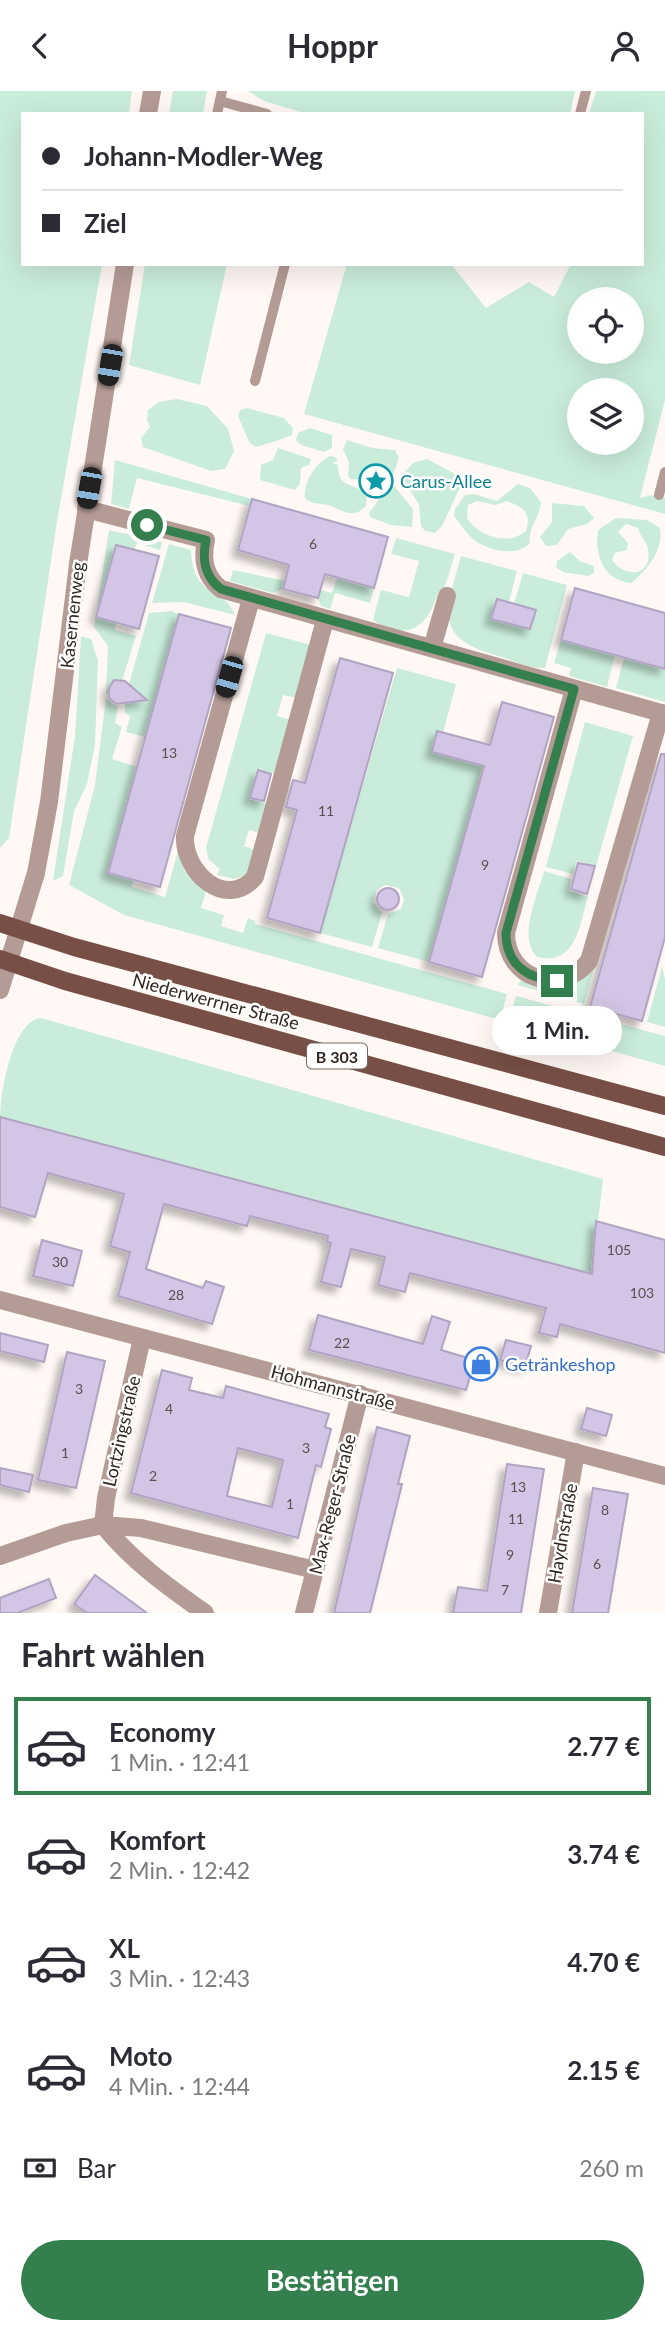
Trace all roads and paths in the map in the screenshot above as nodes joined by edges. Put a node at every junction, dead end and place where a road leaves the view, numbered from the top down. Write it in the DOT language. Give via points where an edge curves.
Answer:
graph roads {
  1 [pos="152,91"];
  2 [pos="586,91"];
  3 [pos="221,96"];
  4 [pos="148,112"];
  5 [pos="262,112"];
  6 [pos="581,112"];
  7 [pos="125,266"];
  8 [pos="284,266"];
  9 [pos="255,381"];
  10 [pos="665,472"];
  11 [pos="659,495"];
  12 [pos="86,509"];
  13 [pos="447,596"];
  14 [pos="251,599"];
  15 [pos="325,620"];
  16 [pos="432,648"];
  17 [pos="574,689"];
  18 [pos="663,714"];
  19 [pos="0,922"];
  20 [pos="19,929"];
  21 [pos="5,961"];
  22 [pos="0,989"];
  23 [pos="665,1106"];
  24 [pos="665,1147"];
  25 [pos="0,1300"];
  26 [pos="142,1338"];
  27 [pos="360,1394"];
  28 [pos="576,1452"];
  29 [pos="665,1476"];
  30 [pos="103,1525"];
  31 [pos="0,1556"];
  32 [pos="315,1570"];
  33 [pos="205,1613"];
  34 [pos="304,1613"];
  35 [pos="548,1613"];
  1 -- 4 [label="street"];
  2 -- 6 [label="lane"];
  3 -- 5 [label="lane"];
  7 -- 12 [label="street, Kasernenweg"];
  8 -- 9 [label="lane"];
  10 -- 11 [label="lane"];
  12 -- 14 [label="street" via="206,540 204,563 210,579 221,589"];
  12 -- 20 [label="street, Kasernenweg" via="49,802 36,873"];
  13 -- 16 [label="street"];
  14 -- 15 [label="street"];
  14 -- 15 [label="street" via="185,836 191,867 209,884 221,888 243,887 255,877"];
  15 -- 16 [label="street"];
  16 -- 17 [label="street"];
  17 -- 18 [label="street"];
  17 -- 18 [label="street" via="506,933 512,961 540,980 572,977 589,961"];
  19 -- 20 [label="main road, Niederwerrner Straße / B 303"];
  20 -- 21 [label="street, Kasernenweg"];
  20 -- 23 [label="main road, Niederwerrner Straße / B 303"];
  21 -- 22 [label="street, Kasernenweg"];
  21 -- 24 [label="main road, Niederwerrner Straße / B 303"];
  25 -- 26 [label="street, Hohmannstraße"];
  26 -- 27 [label="street, Hohmannstraße"];
  26 -- 30 [label="street, Lortzingstraße"];
  27 -- 28 [label="street, Hohmannstraße"];
  27 -- 32 [label="street, Max-Reger-Straße"];
  28 -- 29 [label="street, Hohmannstraße"];
  28 -- 35 [label="street, Haydnstraße"];
  30 -- 31 [label="street"];
  30 -- 32 [label="street" via="141,1528"];
  30 -- 33 [label="street" via="127,1555"];
  32 -- 34 [label="street, Max-Reger-Straße"];
}
